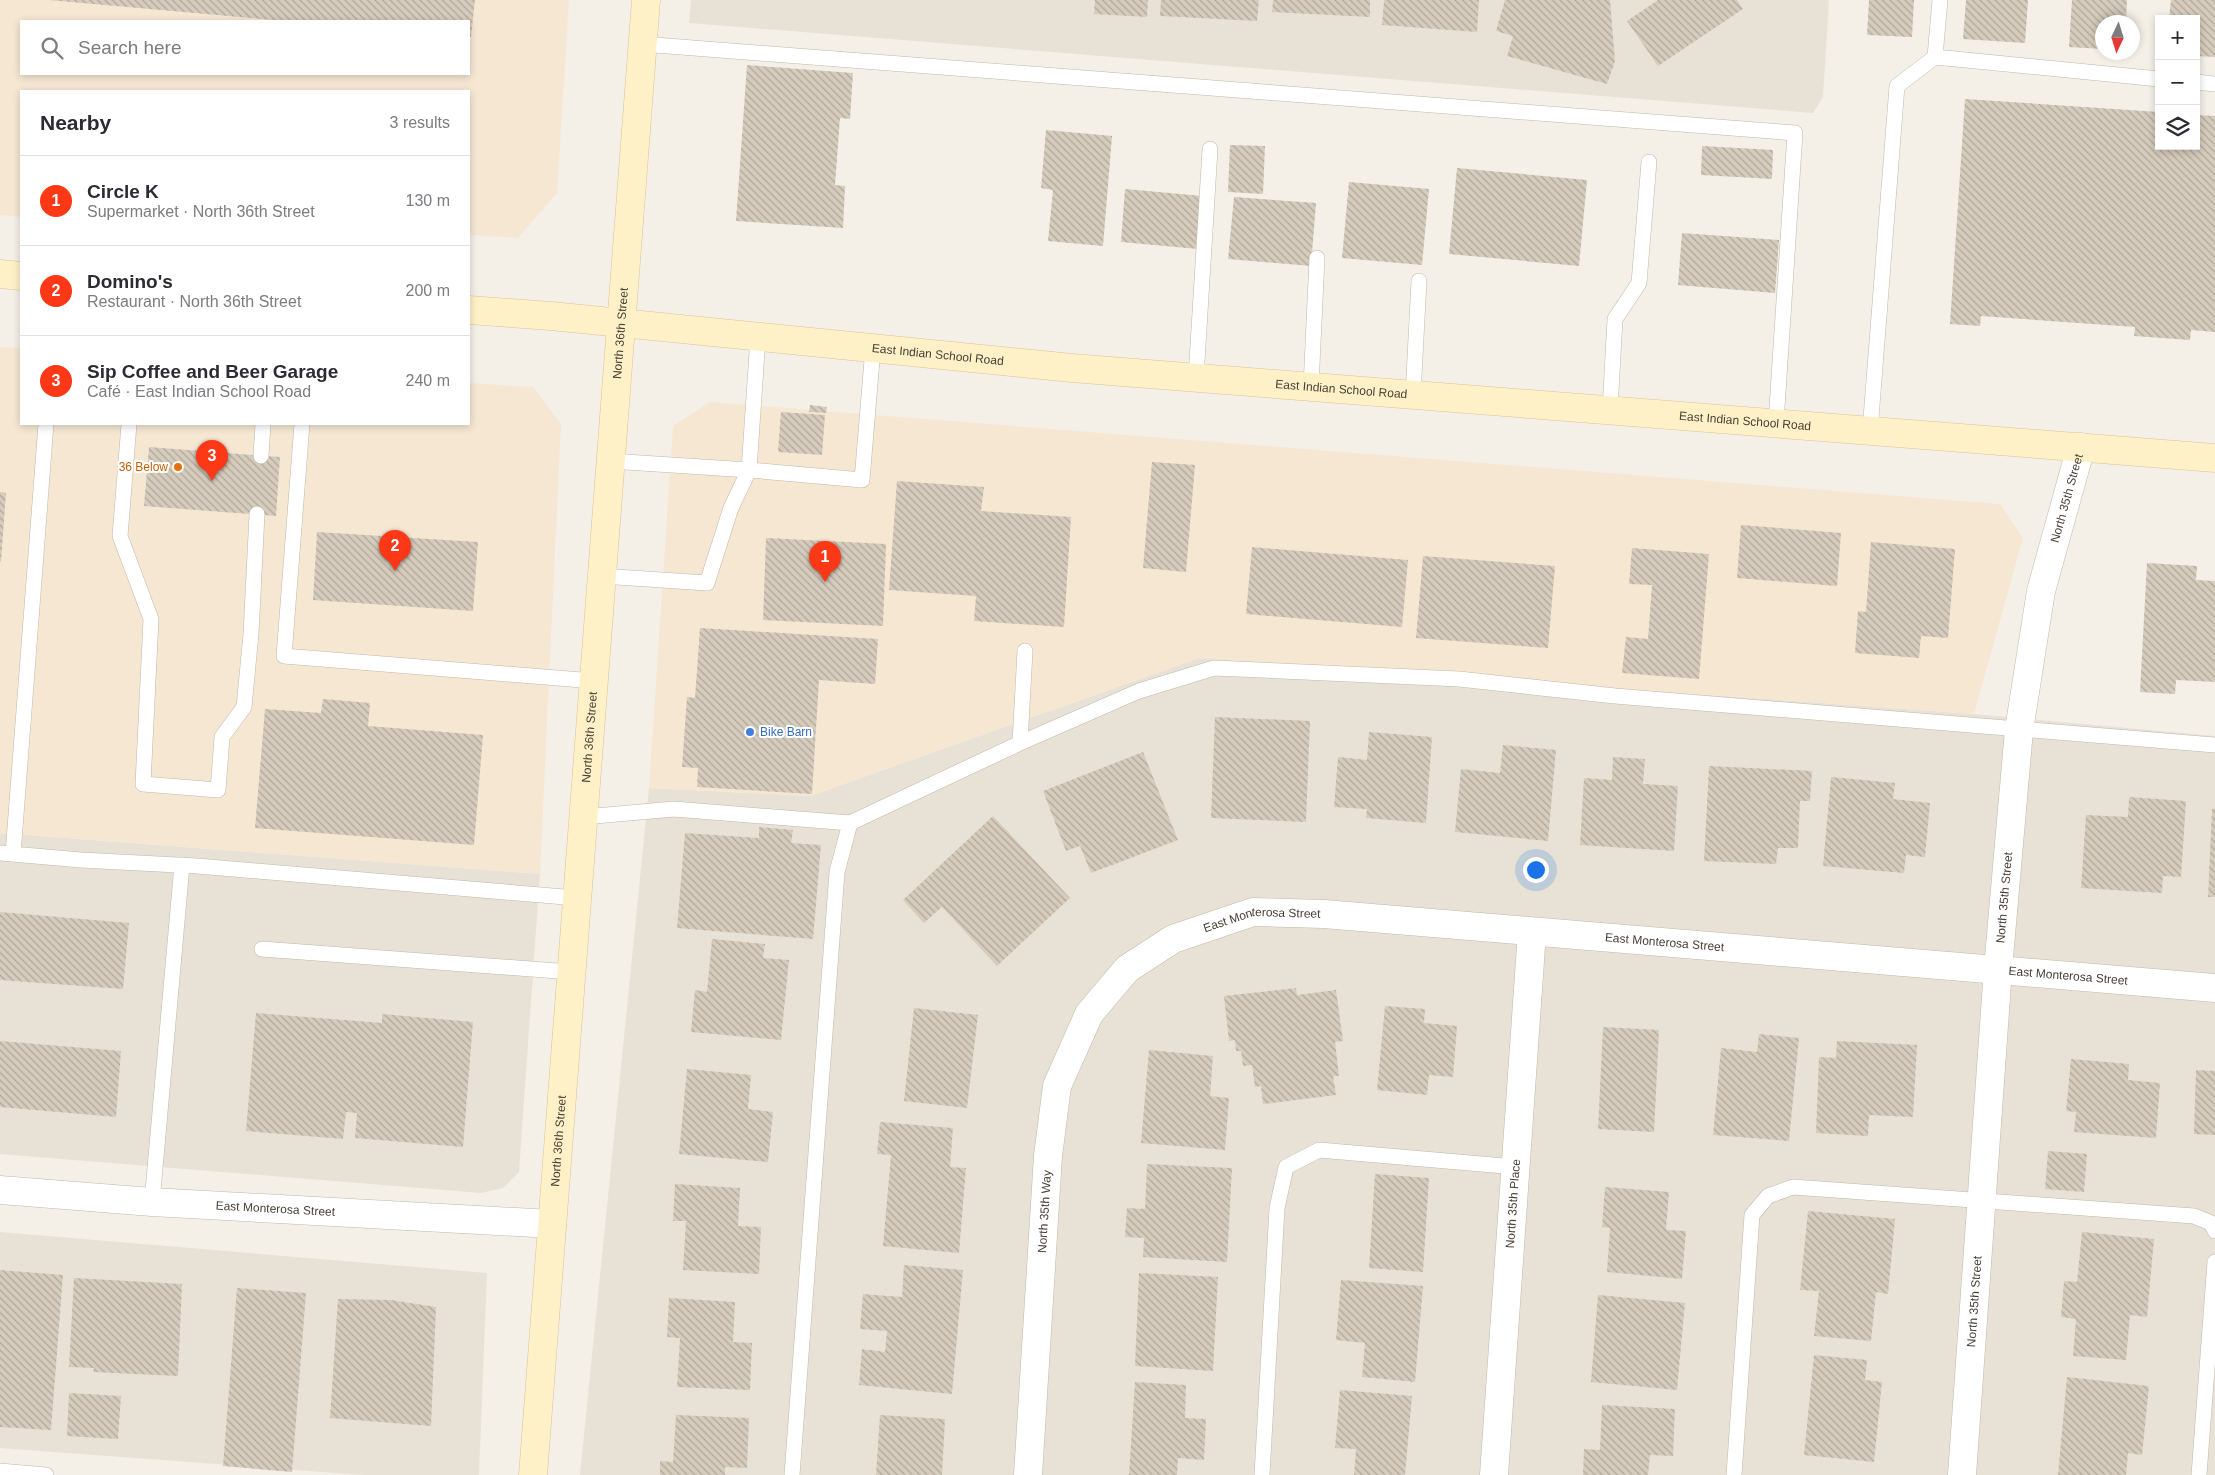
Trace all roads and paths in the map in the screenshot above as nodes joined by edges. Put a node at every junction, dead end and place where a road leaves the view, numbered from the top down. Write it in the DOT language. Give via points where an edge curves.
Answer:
graph roads {
  1 [pos="646,0"];
  2 [pos="1940,0"];
  3 [pos="642,44"];
  4 [pos="1935,57"];
  5 [pos="2155,79"];
  6 [pos="2200,82"];
  7 [pos="2215,84"];
  8 [pos="1210,149"];
  9 [pos="1649,162"];
  10 [pos="1317,258"];
  11 [pos="0,274"];
  12 [pos="20,276"];
  13 [pos="1419,281"];
  14 [pos="470,310"];
  15 [pos="620,324"];
  16 [pos="758,337"];
  17 [pos="872,348"];
  18 [pos="1196,378"];
  19 [pos="1311,387"];
  20 [pos="1413,395"];
  21 [pos="1610,410"];
  22 [pos="1776,423"];
  23 [pos="46,425"];
  24 [pos="129,425"];
  25 [pos="263,425"];
  26 [pos="302,425"];
  27 [pos="1870,431"];
  28 [pos="2081,447"];
  29 [pos="261,456"];
  30 [pos="2215,458"];
  31 [pos="610,461"];
  32 [pos="749,470"];
  33 [pos="257,514"];
  34 [pos="601,576"];
  35 [pos="1025,651"];
  36 [pos="594,681"];
  37 [pos="2019,730"];
  38 [pos="1020,743"];
  39 [pos="2215,746"];
  40 [pos="584,817"];
  41 [pos="850,824"];
  42 [pos="6,854"];
  43 [pos="182,865"];
  44 [pos="577,898"];
  45 [pos="1532,932"];
  46 [pos="262,949"];
  47 [pos="1127,969"];
  48 [pos="1998,969"];
  49 [pos="571,972"];
  50 [pos="2215,988"];
  51 [pos="1516,1168"];
  52 [pos="0,1190"];
  53 [pos="152,1202"];
  54 [pos="1982,1202"];
  55 [pos="552,1224"];
  56 [pos="2215,1231"];
  57 [pos="2215,1262"];
  58 [pos="0,1471"];
  59 [pos="46,1475"];
  60 [pos="533,1475"];
  61 [pos="792,1475"];
  62 [pos="1028,1475"];
  63 [pos="1262,1475"];
  64 [pos="1494,1475"];
  65 [pos="1734,1475"];
  66 [pos="1962,1475"];
  67 [pos="2199,1475"];
  1 -- 3 [label="main road, North 36th Street"];
  2 -- 4 [label="lane"];
  3 -- 15 [label="main road, North 36th Street"];
  3 -- 22 [label="lane" via="1795,133"];
  4 -- 5 [label="lane"];
  4 -- 27 [label="lane" via="1897,86"];
  6 -- 7 [label="lane"];
  8 -- 18 [label="lane"];
  9 -- 21 [label="lane" via="1639,283 1615,319"];
  10 -- 19 [label="lane"];
  11 -- 12 [label="main road"];
  13 -- 20 [label="lane"];
  14 -- 15 [label="main road, East Indian School Road"];
  15 -- 16 [label="main road, East Indian School Road"];
  15 -- 31 [label="main road, North 36th Street"];
  16 -- 17 [label="main road, East Indian School Road"];
  16 -- 32 [label="lane"];
  17 -- 18 [label="main road, East Indian School Road"];
  17 -- 32 [label="lane" via="862,480"];
  18 -- 19 [label="main road, East Indian School Road"];
  19 -- 20 [label="main road, East Indian School Road"];
  20 -- 21 [label="main road, East Indian School Road"];
  21 -- 22 [label="main road, East Indian School Road"];
  22 -- 27 [label="main road, East Indian School Road"];
  23 -- 42 [label="lane"];
  24 -- 33 [label="lane" via="120,536 151,619 143,784 218,790 222,737 244,707"];
  25 -- 29 [label="lane"];
  26 -- 36 [label="lane" via="284,656"];
  27 -- 28 [label="main road, East Indian School Road"];
  28 -- 30 [label="main road, East Indian School Road"];
  28 -- 37 [label="street, North 35th Street" via="2041,590"];
  31 -- 32 [label="lane"];
  31 -- 34 [label="main road, North 36th Street"];
  32 -- 34 [label="lane" via="731,508 707,583"];
  34 -- 36 [label="main road, North 36th Street"];
  35 -- 38 [label="lane"];
  36 -- 40 [label="main road, North 36th Street"];
  37 -- 38 [label="lane" via="1615,696 1459,678 1214,668 1139,691"];
  37 -- 39 [label="lane"];
  37 -- 48 [label="street, North 35th Street"];
  38 -- 41 [label="lane"];
  40 -- 41 [label="lane" via="674,809"];
  40 -- 44 [label="main road, North 36th Street"];
  41 -- 61 [label="lane" via="837,872"];
  42 -- 43 [label="lane"];
  43 -- 44 [label="lane"];
  43 -- 53 [label="lane"];
  44 -- 49 [label="main road, North 36th Street"];
  45 -- 47 [label="street, East Monterosa Street" via="1324,914 1252,912 1173,939"];
  45 -- 48 [label="street, East Monterosa Street"];
  45 -- 51 [label="street, North 35th Place"];
  46 -- 49 [label="lane"];
  47 -- 62 [label="street, North 35th Way" via="1089,1014 1057,1086 1048,1156"];
  48 -- 50 [label="street, East Monterosa Street"];
  48 -- 54 [label="street, North 35th Street"];
  49 -- 55 [label="main road, North 36th Street"];
  51 -- 63 [label="lane" via="1319,1150 1286,1167 1277,1208"];
  51 -- 64 [label="street, North 35th Place"];
  52 -- 53 [label="street, East Monterosa Street"];
  53 -- 55 [label="street, East Monterosa Street"];
  54 -- 56 [label="lane" via="2194,1216 2211,1222"];
  54 -- 65 [label="lane" via="1793,1188 1768,1196 1752,1215"];
  54 -- 66 [label="street, North 35th Street"];
  55 -- 60 [label="main road, North 36th Street"];
  57 -- 67 [label="lane"];
  58 -- 59 [label="lane"];
}
